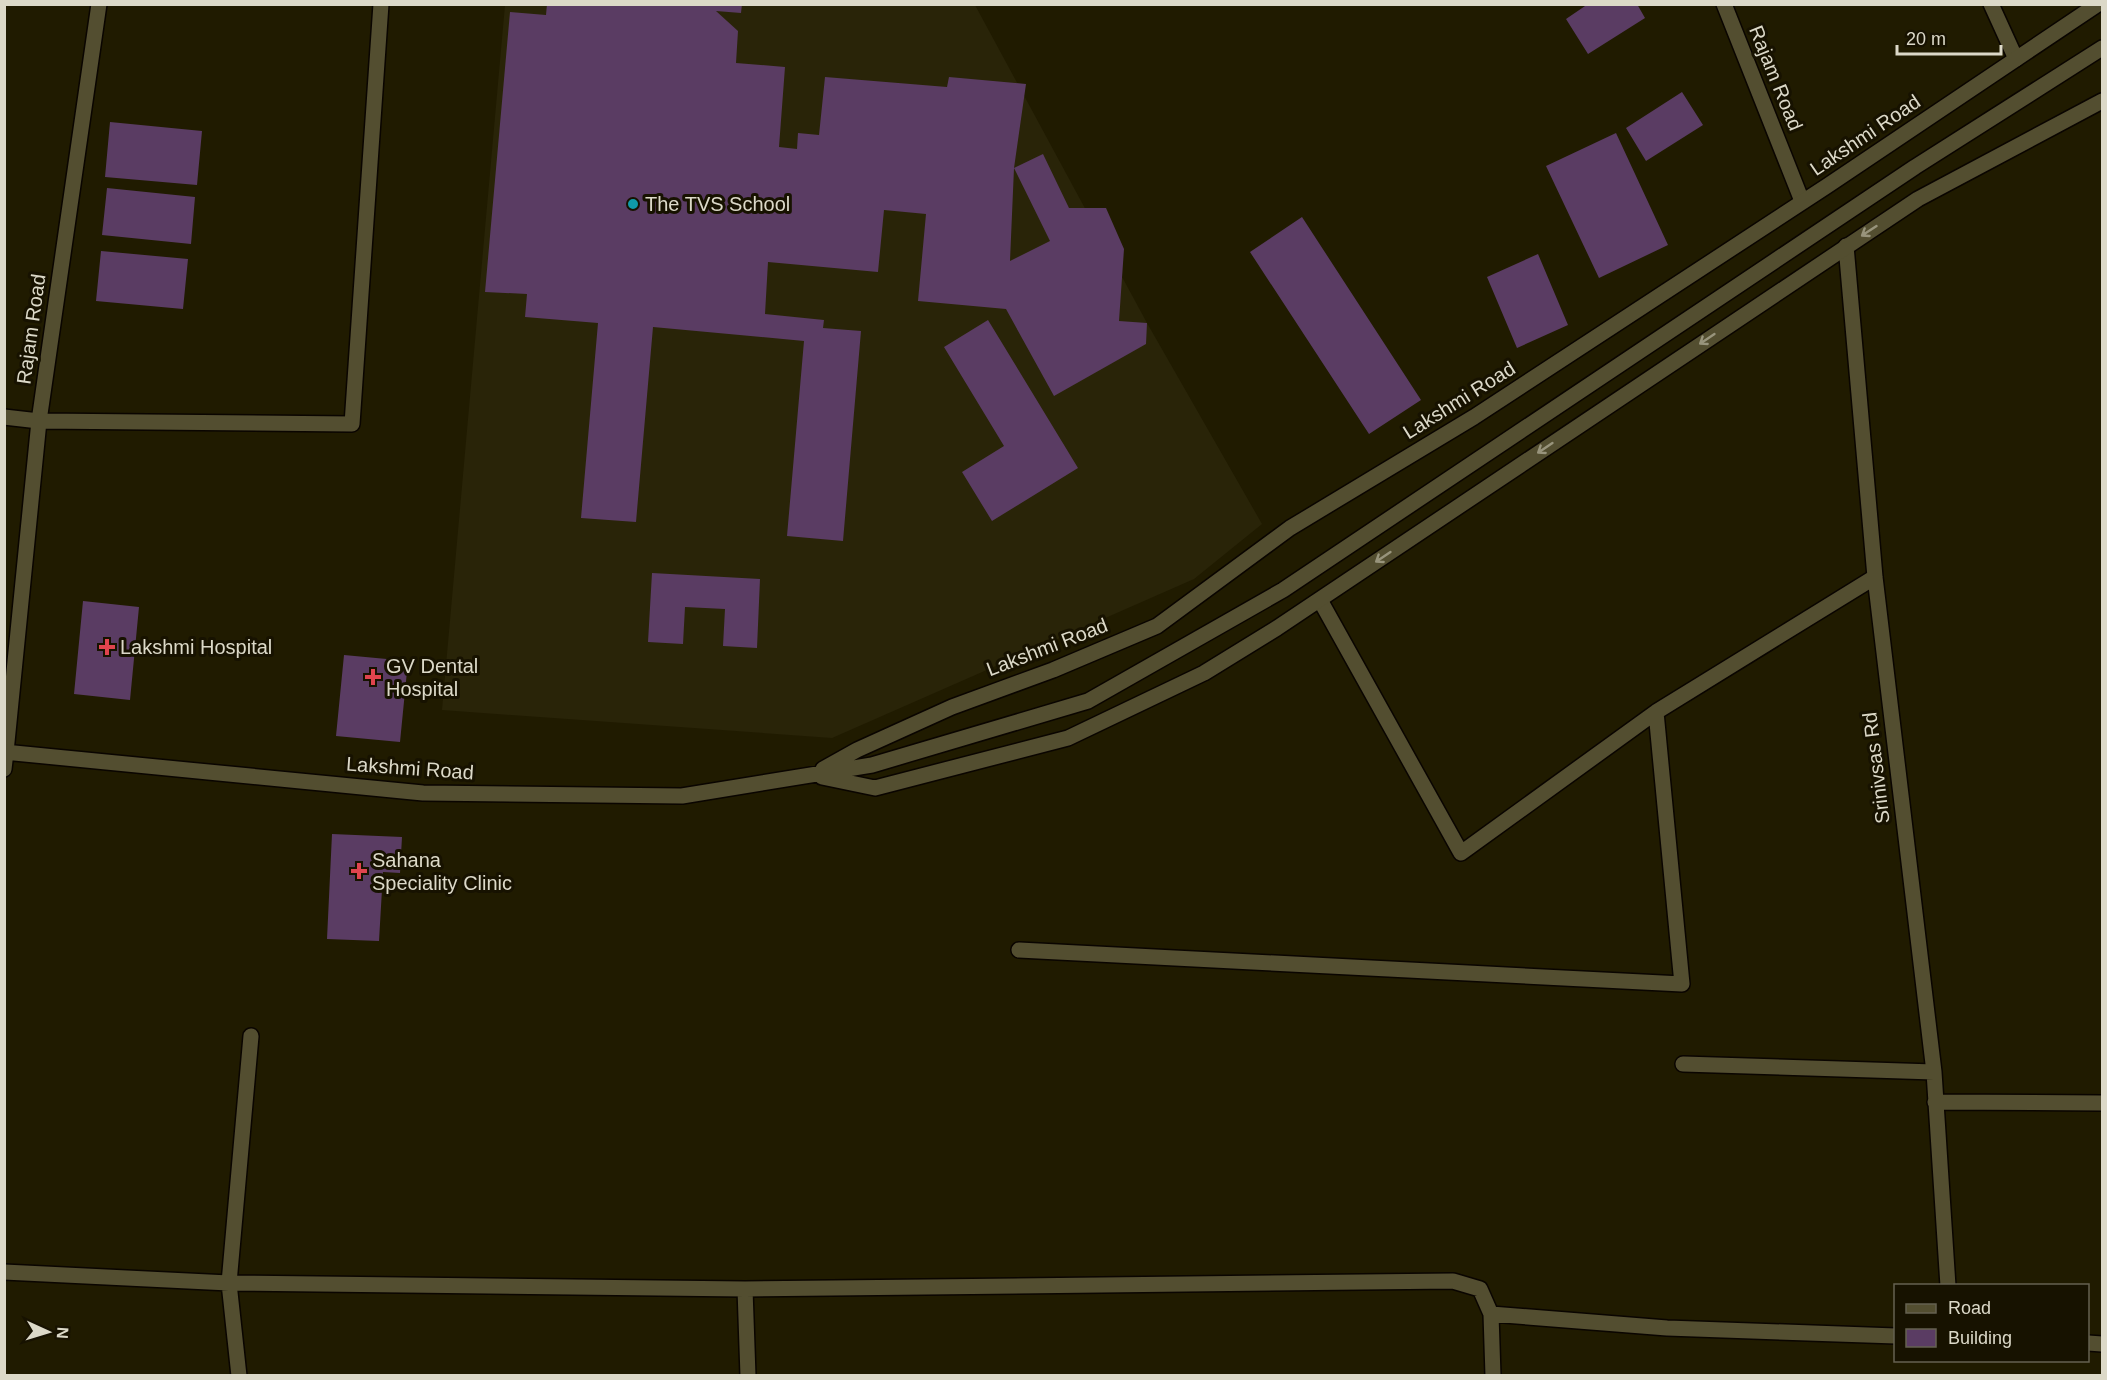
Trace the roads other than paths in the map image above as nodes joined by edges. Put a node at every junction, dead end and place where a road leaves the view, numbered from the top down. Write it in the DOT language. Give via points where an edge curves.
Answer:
graph roads {
  1 [pos="99,4"];
  2 [pos="381,4"];
  3 [pos="1724,4"];
  4 [pos="1991,4"];
  5 [pos="2098,4"];
  6 [pos="2103,48"];
  7 [pos="2016,59"];
  8 [pos="2103,101"];
  9 [pos="1802,201"];
  10 [pos="1846,246"];
  11 [pos="4,417"];
  12 [pos="39,421"];
  13 [pos="1875,577"];
  14 [pos="1320,600"];
  15 [pos="1656,712"];
  16 [pos="5,752"];
  17 [pos="4,769"];
  18 [pos="813,775"];
  19 [pos="1019,950"];
  20 [pos="251,1036"];
  21 [pos="1683,1064"];
  22 [pos="1934,1072"];
  23 [pos="1935,1102"];
  24 [pos="2103,1103"];
  25 [pos="4,1272"];
  26 [pos="229,1283"];
  27 [pos="1948,1284"];
  28 [pos="745,1289"];
  29 [pos="1491,1314"];
  30 [pos="1894,1336"];
  31 [pos="238,1376"];
  32 [pos="748,1376"];
  33 [pos="1493,1376"];
  1 -- 12 [label="street, Rajam Road"];
  2 -- 12 [label="street" via="352,424"];
  3 -- 9 [label="street, Rajam Road"];
  4 -- 7 [label="street"];
  5 -- 7 [label="street, Lakshmi Road"];
  6 -- 18 [label="street, Lakshmi Road" via="1915,167 1283,590 1088,701 872,765"];
  7 -- 9 [label="street, Lakshmi Road"];
  8 -- 10 [label="street, Lakshmi Road, one-way" via="1918,199"];
  9 -- 18 [label="street, Lakshmi Road" via="1474,417 1290,528 1157,627 952,706"];
  10 -- 13 [label="street, Srinivsas Rd"];
  10 -- 14 [label="street, Lakshmi Road, one-way"];
  11 -- 12 [label="street"];
  12 -- 16 [label="street, Rajam Road"];
  13 -- 15 [label="street"];
  13 -- 22 [label="street, Srinivsas Rd"];
  14 -- 15 [label="street" via="1461,854"];
  14 -- 18 [label="street, Lakshmi Road" via="1204,673 1068,738 875,788"];
  15 -- 19 [label="street" via="1682,984"];
  16 -- 17 [label="street, Rajam Road"];
  16 -- 18 [label="street, Lakshmi Road" via="423,793 682,796"];
  20 -- 26 [label="street"];
  21 -- 22 [label="street"];
  22 -- 23 [label="street, Srinivsas Rd"];
  23 -- 24 [label="street"];
  23 -- 27 [label="street, Srinivsas Rd"];
  25 -- 26 [label="street"];
  26 -- 28 [label="street"];
  26 -- 31 [label="street"];
  28 -- 29 [label="street" via="1453,1281 1480,1289"];
  28 -- 32 [label="street"];
  29 -- 30 [label="street" via="1667,1328"];
  29 -- 33 [label="street"];
}
